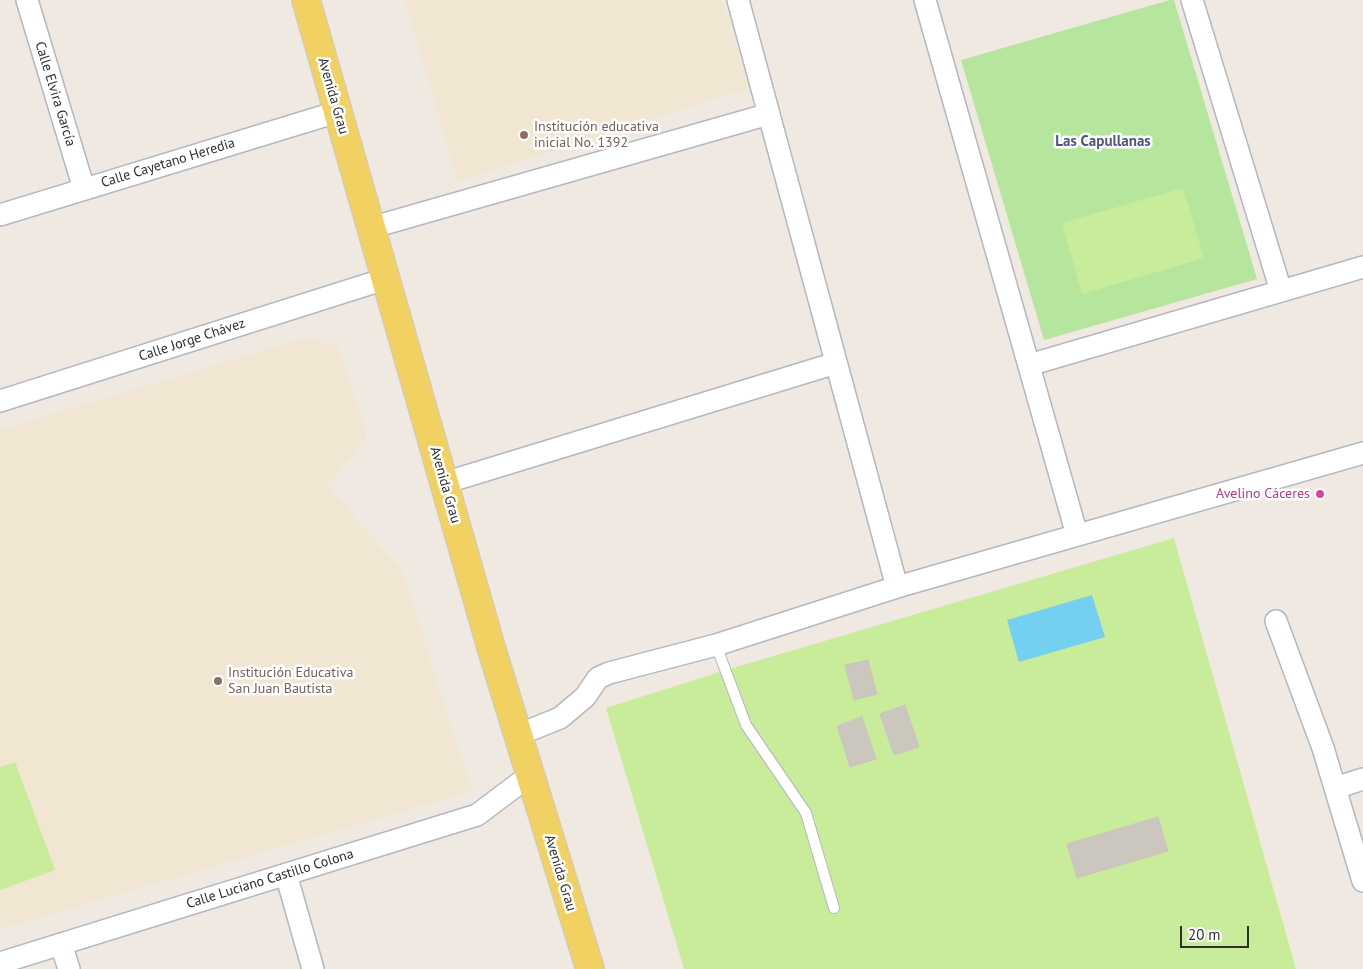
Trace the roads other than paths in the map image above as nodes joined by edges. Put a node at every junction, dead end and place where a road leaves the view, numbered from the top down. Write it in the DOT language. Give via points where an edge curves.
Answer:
graph roads {
  1 [pos="27,0"];
  2 [pos="306,0"];
  3 [pos="738,0"];
  4 [pos="925,0"];
  5 [pos="1192,0"];
  6 [pos="337,112"];
  7 [pos="769,114"];
  8 [pos="84,189"];
  9 [pos="0,215"];
  10 [pos="370,228"];
  11 [pos="1363,267"];
  12 [pos="385,278"];
  13 [pos="1281,291"];
  14 [pos="836,363"];
  15 [pos="1029,365"];
  16 [pos="0,401"];
  17 [pos="1363,452"];
  18 [pos="444,483"];
  19 [pos="1077,535"];
  20 [pos="897,587"];
  21 [pos="1276,621"];
  22 [pos="716,645"];
  23 [pos="518,735"];
  24 [pos="530,775"];
  25 [pos="1363,779"];
  26 [pos="1335,788"];
  27 [pos="286,874"];
  28 [pos="1363,881"];
  29 [pos="834,908"];
  30 [pos="61,944"];
  31 [pos="0,963"];
  32 [pos="69,969"];
  33 [pos="313,969"];
  34 [pos="590,969"];
  1 -- 8 [label="street, Calle Elvira García"];
  2 -- 6 [label="main road, Avenida Grau"];
  3 -- 7 [label="street"];
  4 -- 15 [label="street"];
  5 -- 13 [label="street"];
  6 -- 8 [label="street, Calle Cayetano Heredia"];
  6 -- 10 [label="main road, Avenida Grau"];
  7 -- 10 [label="street"];
  7 -- 14 [label="street"];
  8 -- 9 [label="street, Calle Cayetano Heredia"];
  10 -- 12 [label="main road, Avenida Grau"];
  11 -- 13 [label="street"];
  12 -- 16 [label="street, Calle Jorge Chávez"];
  12 -- 18 [label="main road, Avenida Grau"];
  13 -- 15 [label="street"];
  14 -- 18 [label="street"];
  14 -- 20 [label="street"];
  15 -- 19 [label="street"];
  17 -- 19 [label="street"];
  18 -- 23 [label="main road, Avenida Grau"];
  19 -- 20 [label="street"];
  20 -- 22 [label="street"];
  21 -- 26 [label="street"];
  22 -- 23 [label="street" via="598,678 585,697 560,718"];
  22 -- 29 [label="lane" via="746,725 806,813"];
  23 -- 24 [label="main road, Avenida Grau"];
  24 -- 27 [label="street, Calle Luciano Castillo Colona" via="477,815"];
  24 -- 34 [label="main road, Avenida Grau"];
  25 -- 26 [label="street"];
  26 -- 28 [label="street"];
  27 -- 30 [label="street, Calle Luciano Castillo Colona"];
  27 -- 33 [label="street"];
  30 -- 31 [label="street, Calle Luciano Castillo Colona"];
  30 -- 32 [label="street"];
}
